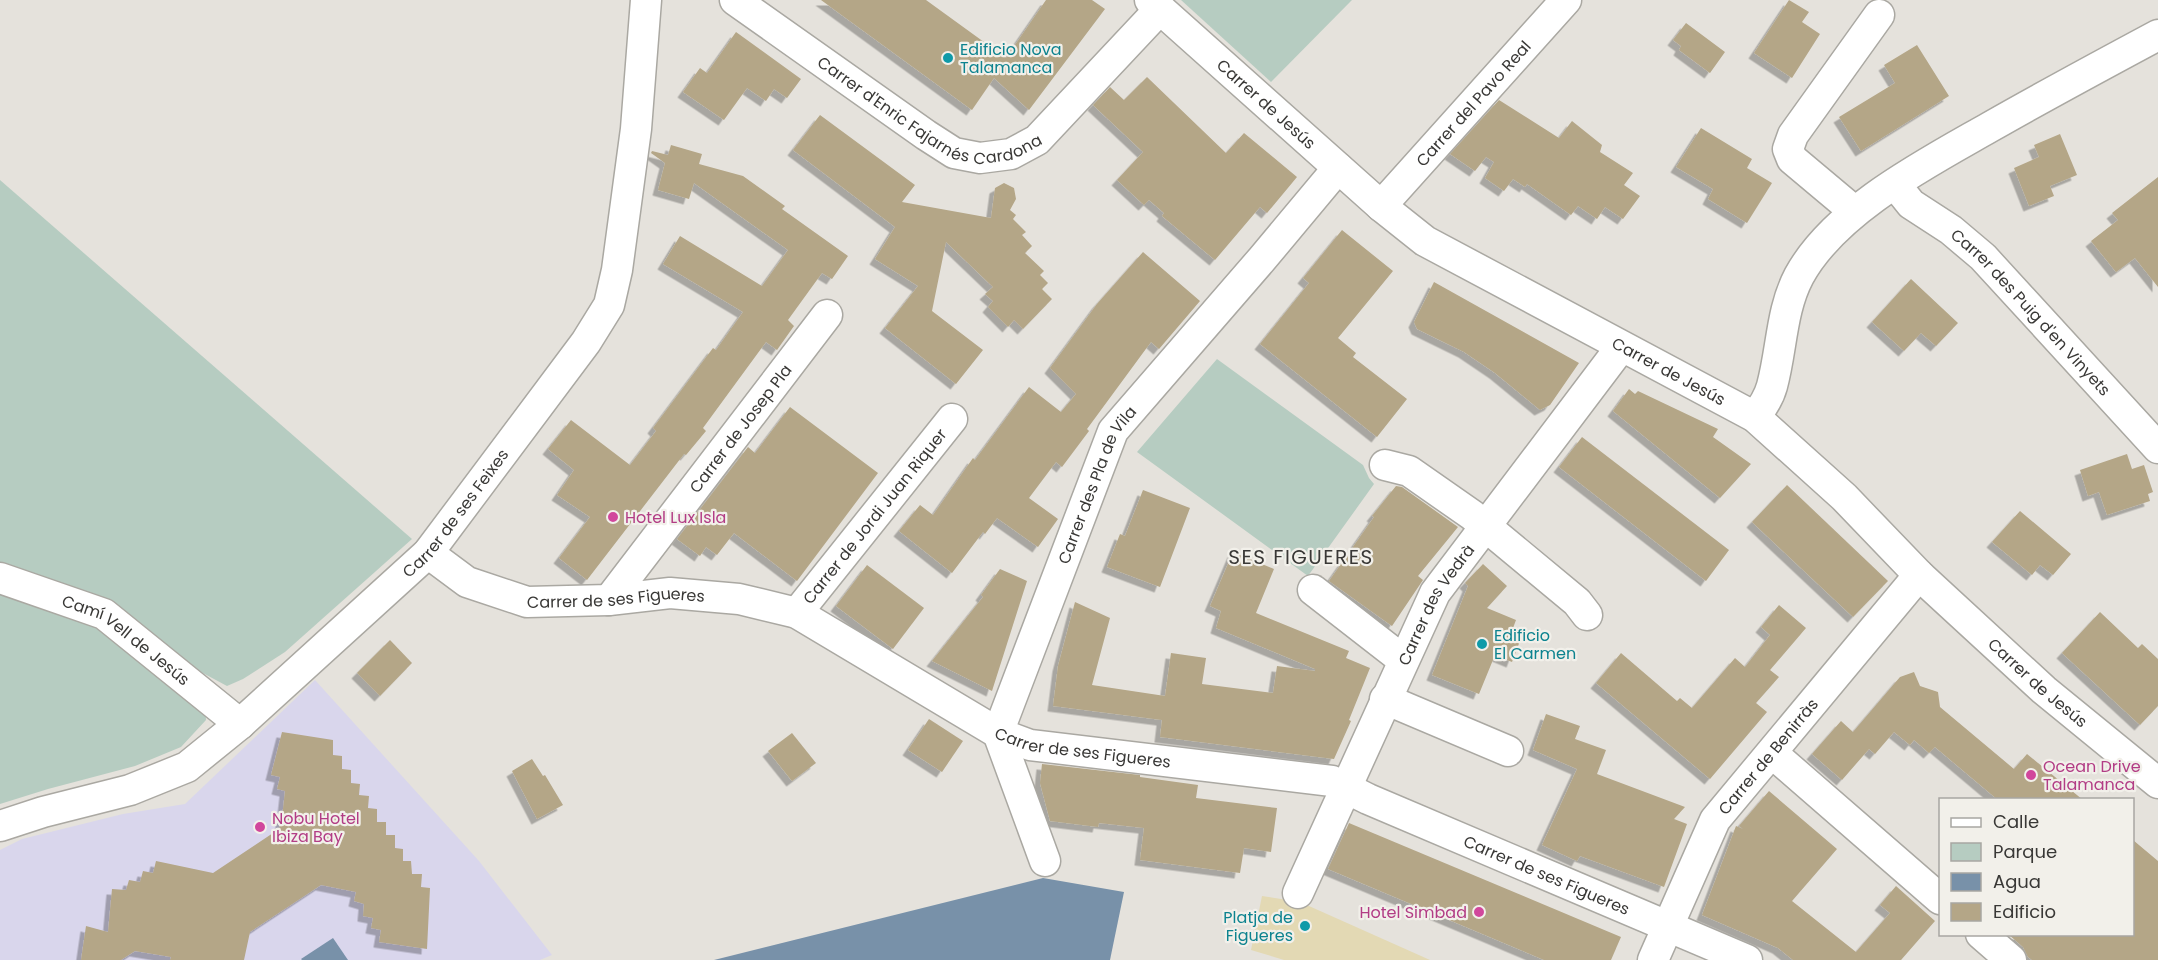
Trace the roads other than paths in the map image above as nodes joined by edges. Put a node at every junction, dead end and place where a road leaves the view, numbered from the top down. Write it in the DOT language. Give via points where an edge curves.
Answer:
graph roads {
  1 [pos="646,0"];
  2 [pos="735,0"];
  3 [pos="1566,0"];
  4 [pos="1155,5"];
  5 [pos="1879,15"];
  6 [pos="2158,35"];
  7 [pos="1338,168"];
  8 [pos="1895,184"];
  9 [pos="1382,206"];
  10 [pos="1854,211"];
  11 [pos="827,315"];
  12 [pos="1621,346"];
  13 [pos="1755,417"];
  14 [pos="952,419"];
  15 [pos="2158,448"];
  16 [pos="1385,465"];
  17 [pos="1484,526"];
  18 [pos="428,553"];
  19 [pos="1919,575"];
  20 [pos="0,578"];
  21 [pos="1313,590"];
  22 [pos="609,600"];
  23 [pos="797,613"];
  24 [pos="1587,615"];
  25 [pos="1403,660"];
  26 [pos="1386,699"];
  27 [pos="240,724"];
  28 [pos="998,733"];
  29 [pos="1508,751"];
  30 [pos="1772,753"];
  31 [pos="2158,783"];
  32 [pos="1346,788"];
  33 [pos="0,826"];
  34 [pos="1046,861"];
  35 [pos="1298,893"];
  36 [pos="1939,897"];
  37 [pos="1669,927"];
  38 [pos="1984,936"];
  39 [pos="1653,960"];
  40 [pos="1747,960"];
  41 [pos="2011,960"];
  1 -- 18 [label="street, Carrer de ses Feixes" via="636,129 609,305 586,342"];
  2 -- 4 [label="street, Carrer d'Enric Fajarnés Cardona" via="926,135 954,153 980,158 1011,154 1037,140"];
  3 -- 9 [label="street, Carrer del Pavo Real"];
  4 -- 7 [label="street, Carrer de Jesús"];
  5 -- 10 [label="street" via="1793,135 1788,149 1792,159"];
  6 -- 8 [label="street" via="2067,83"];
  7 -- 9 [label="street, Carrer de Jesús"];
  7 -- 28 [label="street, Carrer des Pla de Vila" via="1113,431"];
  8 -- 10 [label="street"];
  8 -- 15 [label="street, Carrer des Puig d'en Vinyets" via="1911,204 1952,230 1983,257"];
  9 -- 12 [label="street, Carrer de Jesús" via="1425,241"];
  10 -- 13 [label="street" via="1799,276 1786,310 1772,387"];
  11 -- 22 [label="street, Carrer de Josep Pla"];
  12 -- 13 [label="street, Carrer de Jesús"];
  12 -- 17 [label="street, Carrer des Vedrà"];
  13 -- 19 [label="street, Carrer de Jesús" via="1844,497"];
  14 -- 23 [label="street, Carrer de Jordi Juan Riquer"];
  16 -- 17 [label="street" via="1408,471"];
  17 -- 24 [label="street" via="1577,602"];
  17 -- 25 [label="street, Carrer des Vedrà" via="1435,592"];
  18 -- 22 [label="street, Carrer de ses Figueres" via="467,582 526,602"];
  18 -- 27 [label="street, Carrer de ses Feixes"];
  19 -- 30 [label="street, Carrer de Benirràs"];
  19 -- 31 [label="street, Carrer de Jesús" via="2044,690"];
  20 -- 27 [label="street, Camí Vell de Jesús" via="104,614"];
  21 -- 25 [label="street"];
  22 -- 23 [label="street, Carrer de ses Figueres" via="670,593 739,599"];
  23 -- 28 [label="street, Carrer de ses Figueres"];
  25 -- 26 [label="street, Carrer des Vedrà"];
  26 -- 29 [label="street"];
  26 -- 32 [label="street, Carrer des Vedrà"];
  27 -- 33 [label="street, Carrer de ses Feixes" via="187,767 160,779"];
  28 -- 32 [label="street, Carrer de ses Figueres" via="1030,745 1332,781"];
  28 -- 34 [label="street"];
  30 -- 36 [label="street"];
  30 -- 37 [label="street, Carrer de Benirràs" via="1714,820"];
  32 -- 35 [label="street, Carrer des Vedrà"];
  32 -- 37 [label="street, Carrer de ses Figueres"];
  37 -- 39 [label="street, Carrer de Benirràs"];
  37 -- 40 [label="street, Carrer de ses Figueres"];
  38 -- 41 [label="street"];
}
